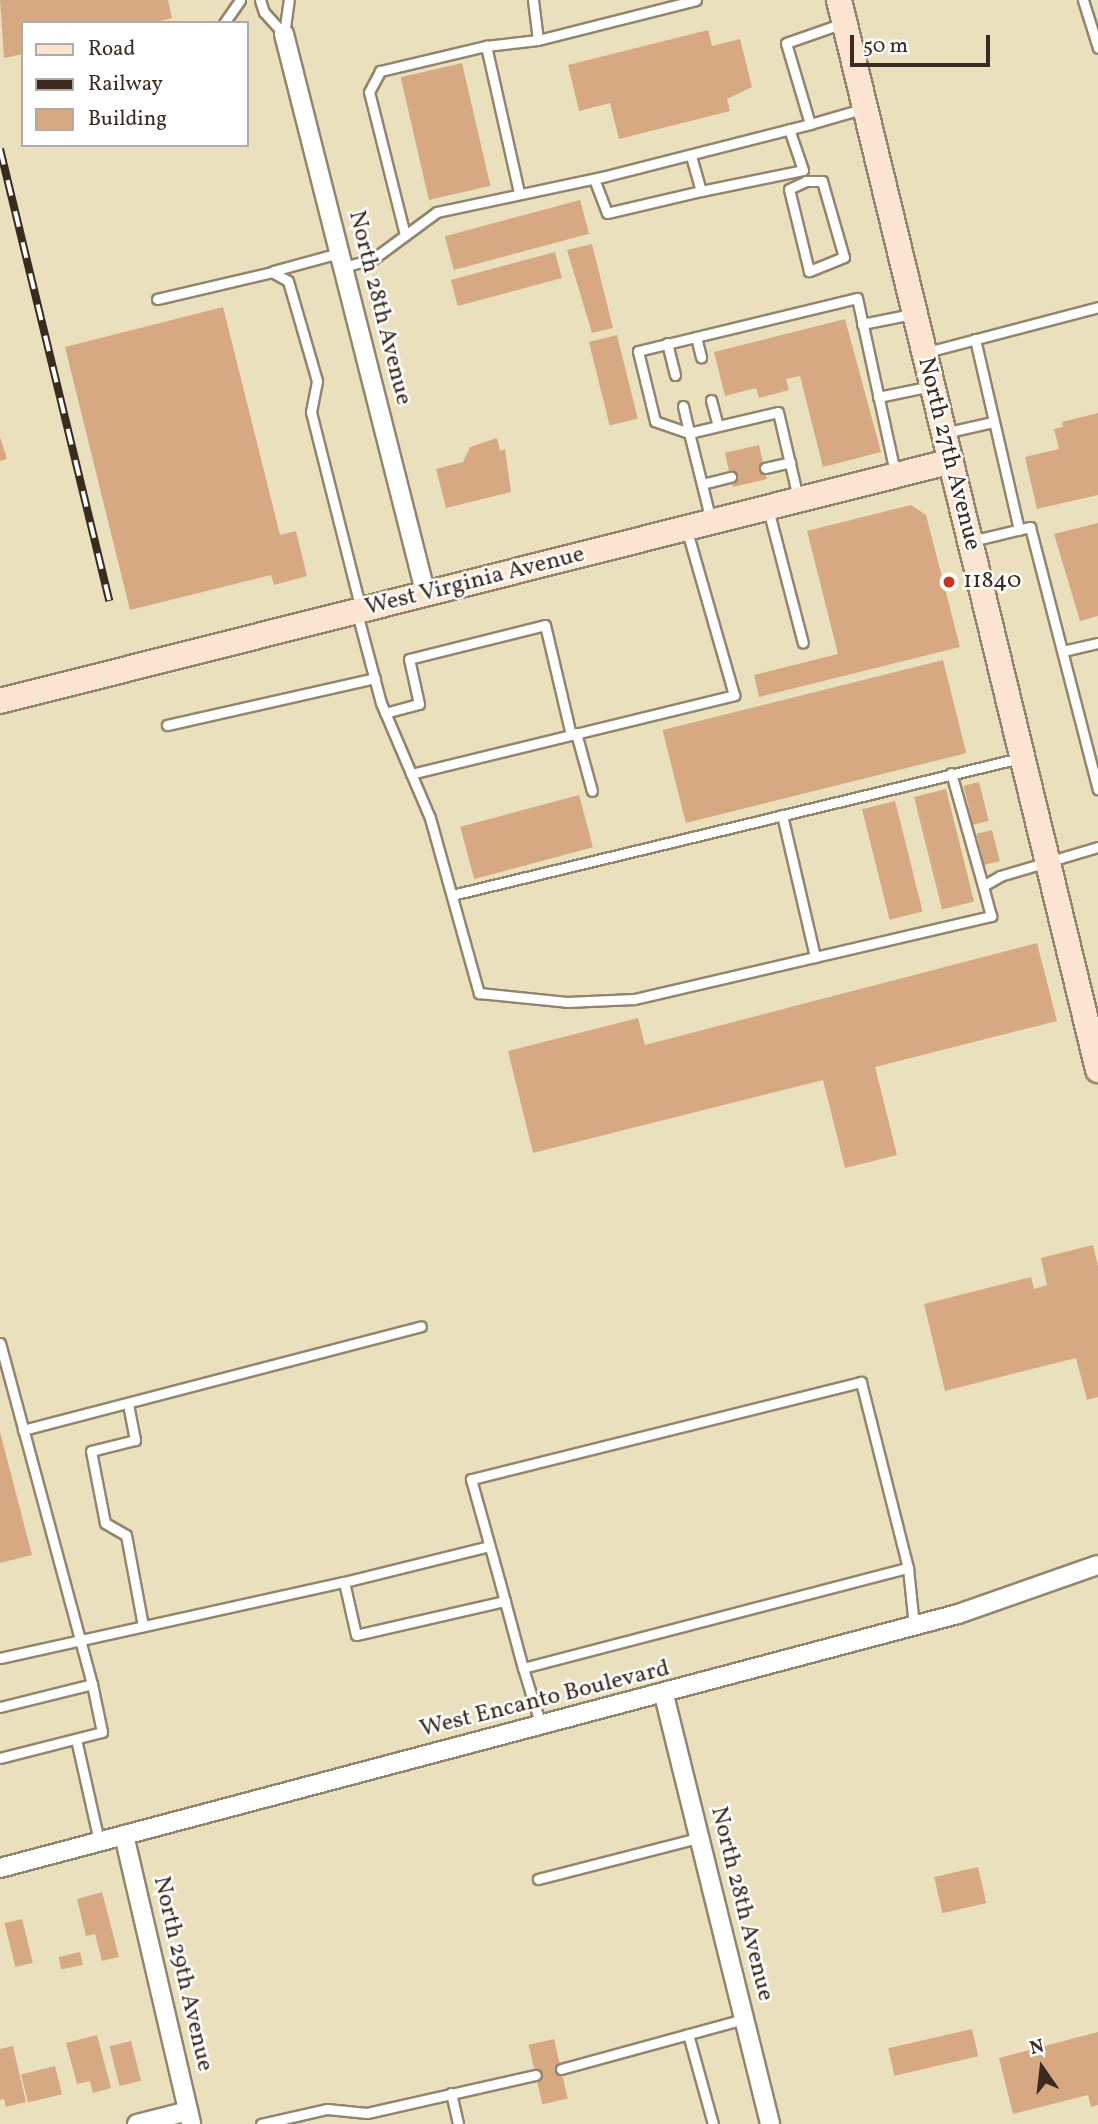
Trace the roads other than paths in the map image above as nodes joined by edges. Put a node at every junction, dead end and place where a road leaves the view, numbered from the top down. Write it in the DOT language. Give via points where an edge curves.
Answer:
graph roads {
  1 [pos="240,0"];
  2 [pos="260,0"];
  3 [pos="289,0"];
  4 [pos="533,0"];
  5 [pos="696,0"];
  6 [pos="1083,0"];
  7 [pos="842,11"];
  8 [pos="226,21"];
  9 [pos="284,34"];
  10 [pos="538,40"];
  11 [pos="486,46"];
  12 [pos="1098,48"];
  13 [pos="865,108"];
  14 [pos="810,124"];
  15 [pos="789,129"];
  16 [pos="691,155"];
  17 [pos="803,170"];
  18 [pos="594,179"];
  19 [pos="806,181"];
  20 [pos="701,191"];
  21 [pos="519,193"];
  22 [pos="405,235"];
  23 [pos="341,260"];
  24 [pos="272,272"];
  25 [pos="157,299"];
  26 [pos="1098,307"];
  27 [pos="914,313"];
  28 [pos="862,324"];
  29 [pos="696,337"];
  30 [pos="975,339"];
  31 [pos="667,344"];
  32 [pos="923,353"];
  33 [pos="701,357"];
  34 [pos="675,375"];
  35 [pos="931,386"];
  36 [pos="878,397"];
  37 [pos="711,400"];
  38 [pos="683,407"];
  39 [pos="993,422"];
  40 [pos="718,426"];
  41 [pos="690,433"];
  42 [pos="942,433"];
  43 [pos="790,462"];
  44 [pos="949,462"];
  45 [pos="765,468"];
  46 [pos="895,475"];
  47 [pos="731,477"];
  48 [pos="702,484"];
  49 [pos="799,499"];
  50 [pos="767,507"];
  51 [pos="711,522"];
  52 [pos="686,528"];
  53 [pos="1019,530"];
  54 [pos="969,542"];
  55 [pos="426,594"];
  56 [pos="359,611"];
  57 [pos="803,643"];
  58 [pos="1098,643"];
  59 [pos="1063,652"];
  60 [pos="375,678"];
  61 [pos="0,701"];
  62 [pos="385,713"];
  63 [pos="167,725"];
  64 [pos="574,734"];
  65 [pos="1022,758"];
  66 [pos="951,773"];
  67 [pos="411,774"];
  68 [pos="1098,789"];
  69 [pos="592,791"];
  70 [pos="782,815"];
  71 [pos="1098,847"];
  72 [pos="1047,861"];
  73 [pos="983,886"];
  74 [pos="452,895"];
  75 [pos="815,957"];
  76 [pos="1098,1070"];
  77 [pos="421,1326"];
  78 [pos="0,1343"];
  79 [pos="128,1404"];
  80 [pos="23,1430"];
  81 [pos="489,1546"];
  82 [pos="1098,1565"];
  83 [pos="908,1568"];
  84 [pos="344,1582"];
  85 [pos="505,1601"];
  86 [pos="143,1626"];
  87 [pos="914,1626"];
  88 [pos="80,1638"];
  89 [pos="0,1658"];
  90 [pos="523,1668"];
  91 [pos="92,1684"];
  92 [pos="664,1695"];
  93 [pos="0,1707"];
  94 [pos="542,1728"];
  95 [pos="76,1739"];
  96 [pos="0,1758"];
  97 [pos="124,1835"];
  98 [pos="698,1838"];
  99 [pos="99,1841"];
  100 [pos="0,1868"];
  101 [pos="538,1879"];
  102 [pos="744,2019"];
  103 [pos="688,2034"];
  104 [pos="561,2068"];
  105 [pos="536,2074"];
  106 [pos="451,2093"];
  107 [pos="190,2118"];
  108 [pos="137,2124"];
  109 [pos="261,2124"];
  110 [pos="458,2124"];
  111 [pos="713,2124"];
  112 [pos="770,2124"];
  1 -- 8 [label="lane"];
  2 -- 9 [label="lane" via="264,12"];
  3 -- 9 [label="lane"];
  4 -- 10 [label="lane"];
  5 -- 10 [label="lane"];
  6 -- 12 [label="lane"];
  7 -- 13 [label="main road, North 27th Avenue"];
  7 -- 14 [label="lane" via="786,43"];
  9 -- 23 [label="street, North 28th Avenue"];
  10 -- 11 [label="lane"];
  11 -- 21 [label="lane"];
  11 -- 22 [label="lane" via="380,71 369,92"];
  13 -- 14 [label="lane"];
  13 -- 27 [label="main road, North 27th Avenue"];
  14 -- 15 [label="lane"];
  15 -- 16 [label="lane"];
  15 -- 17 [label="lane"];
  16 -- 18 [label="lane"];
  16 -- 20 [label="lane"];
  17 -- 19 [label="lane"];
  17 -- 20 [label="lane"];
  18 -- 20 [label="lane" via="607,213"];
  18 -- 21 [label="lane"];
  19 -- 19 [label="lane" via="789,189 809,271 844,257 822,181"];
  21 -- 22 [label="lane" via="437,212"];
  22 -- 23 [label="lane" via="373,259"];
  23 -- 24 [label="lane"];
  23 -- 55 [label="street, North 28th Avenue"];
  24 -- 25 [label="lane"];
  24 -- 56 [label="lane" via="288,281 296,296 317,381 311,412"];
  26 -- 30 [label="lane"];
  27 -- 28 [label="lane"];
  27 -- 32 [label="main road, North 27th Avenue"];
  28 -- 29 [label="lane" via="857,298"];
  28 -- 36 [label="lane"];
  29 -- 31 [label="lane"];
  29 -- 33 [label="lane"];
  30 -- 32 [label="lane"];
  30 -- 39 [label="lane"];
  31 -- 34 [label="lane"];
  31 -- 41 [label="lane" via="638,351 655,421"];
  32 -- 35 [label="main road, North 27th Avenue"];
  35 -- 36 [label="lane"];
  35 -- 42 [label="main road, North 27th Avenue"];
  36 -- 46 [label="lane"];
  37 -- 40 [label="lane"];
  38 -- 41 [label="lane"];
  39 -- 42 [label="lane"];
  39 -- 53 [label="lane"];
  40 -- 41 [label="lane"];
  40 -- 43 [label="lane" via="778,412"];
  41 -- 48 [label="lane"];
  42 -- 44 [label="main road, North 27th Avenue"];
  43 -- 45 [label="lane"];
  43 -- 49 [label="lane"];
  44 -- 46 [label="main road, West Virginia Avenue"];
  44 -- 54 [label="main road, North 27th Avenue"];
  46 -- 49 [label="main road, West Virginia Avenue"];
  47 -- 48 [label="lane"];
  48 -- 51 [label="lane"];
  49 -- 50 [label="main road, West Virginia Avenue"];
  50 -- 51 [label="main road, West Virginia Avenue"];
  50 -- 57 [label="lane"];
  51 -- 52 [label="main road, West Virginia Avenue"];
  52 -- 55 [label="main road, West Virginia Avenue"];
  52 -- 64 [label="lane" via="734,695"];
  53 -- 54 [label="lane"];
  53 -- 59 [label="lane" via="1030,527"];
  54 -- 65 [label="main road, North 27th Avenue"];
  55 -- 56 [label="main road, West Virginia Avenue"];
  56 -- 60 [label="lane"];
  56 -- 61 [label="main road, West Virginia Avenue"];
  58 -- 59 [label="lane"];
  59 -- 68 [label="lane"];
  60 -- 62 [label="lane"];
  60 -- 63 [label="lane"];
  62 -- 64 [label="lane" via="419,704 409,659 545,625"];
  62 -- 67 [label="lane"];
  64 -- 67 [label="lane"];
  64 -- 69 [label="lane"];
  65 -- 66 [label="lane"];
  65 -- 72 [label="main road, North 27th Avenue"];
  66 -- 70 [label="lane"];
  66 -- 73 [label="lane"];
  67 -- 74 [label="lane" via="430,818"];
  70 -- 74 [label="lane"];
  70 -- 75 [label="lane"];
  71 -- 72 [label="lane"];
  72 -- 73 [label="lane"];
  72 -- 76 [label="main road, North 27th Avenue" via="1086,1003"];
  73 -- 75 [label="lane" via="991,916"];
  74 -- 75 [label="lane" via="479,993 567,1002 634,999"];
  77 -- 79 [label="lane"];
  78 -- 80 [label="lane"];
  79 -- 80 [label="lane"];
  79 -- 86 [label="lane" via="135,1440 91,1451 105,1523 126,1535"];
  80 -- 88 [label="lane"];
  81 -- 83 [label="lane" via="471,1479 861,1382"];
  81 -- 84 [label="lane"];
  81 -- 85 [label="lane"];
  82 -- 87 [label="street, West Encanto Boulevard"];
  83 -- 87 [label="lane"];
  83 -- 90 [label="lane"];
  84 -- 85 [label="lane" via="356,1635"];
  84 -- 86 [label="lane"];
  85 -- 90 [label="lane"];
  86 -- 88 [label="lane"];
  87 -- 92 [label="street, West Encanto Boulevard"];
  88 -- 89 [label="lane"];
  88 -- 91 [label="lane"];
  90 -- 94 [label="lane"];
  91 -- 93 [label="lane"];
  91 -- 95 [label="lane" via="102,1732"];
  92 -- 94 [label="street, West Encanto Boulevard"];
  92 -- 98 [label="street, North 28th Avenue"];
  94 -- 97 [label="street, West Encanto Boulevard"];
  95 -- 96 [label="lane"];
  95 -- 99 [label="lane"];
  97 -- 99 [label="street, West Encanto Boulevard"];
  97 -- 107 [label="street, North 29th Avenue"];
  98 -- 101 [label="lane"];
  98 -- 102 [label="street, North 28th Avenue"];
  99 -- 100 [label="street, West Encanto Boulevard"];
  102 -- 103 [label="lane"];
  102 -- 112 [label="street, North 28th Avenue"];
  103 -- 104 [label="lane"];
  103 -- 111 [label="lane"];
  105 -- 106 [label="lane"];
  106 -- 109 [label="lane" via="367,2113 327,2109"];
  106 -- 110 [label="lane"];
  107 -- 108 [label="street"];
}
